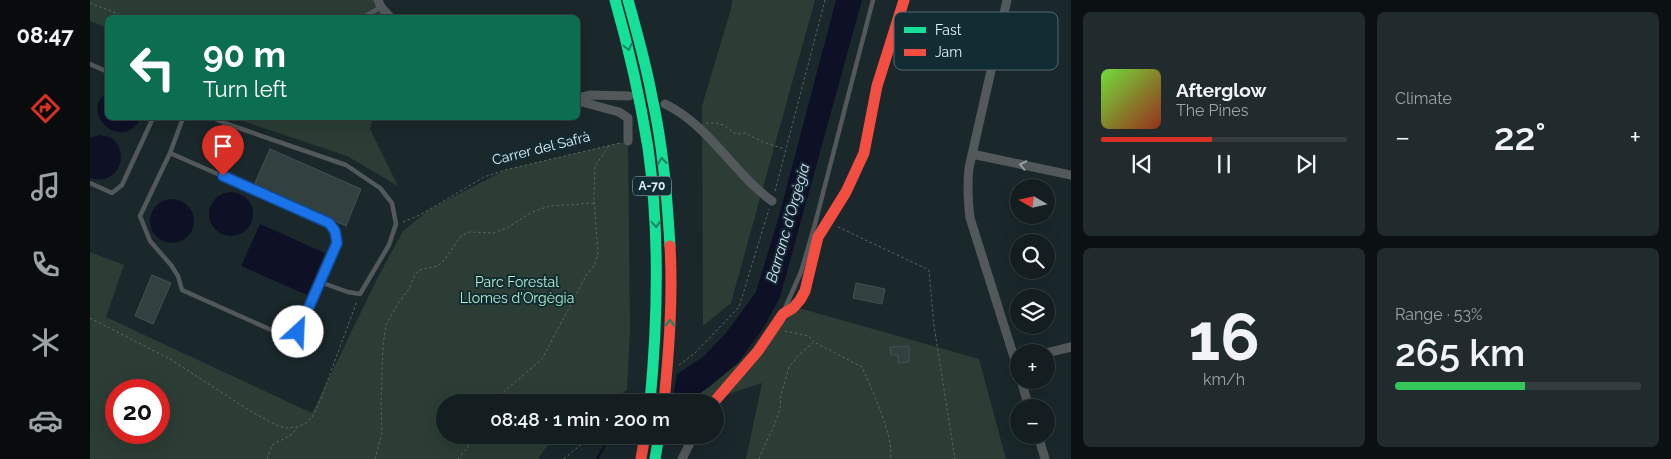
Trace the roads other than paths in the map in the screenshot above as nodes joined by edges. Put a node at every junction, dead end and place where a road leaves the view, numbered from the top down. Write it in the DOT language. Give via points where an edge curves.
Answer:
graph roads {
  1 [pos="615,0"];
  2 [pos="628,0"];
  3 [pos="873,0"];
  4 [pos="904,0"];
  5 [pos="380,3"];
  6 [pos="900,12"];
  7 [pos="366,15"];
  8 [pos="388,15"];
  9 [pos="894,33"];
  10 [pos="90,64"];
  11 [pos="991,70"];
  12 [pos="105,71"];
  13 [pos="629,96"];
  14 [pos="580,98"];
  15 [pos="580,100"];
  16 [pos="665,104"];
  17 [pos="152,120"];
  18 [pos="182,120"];
  19 [pos="219,120"];
  20 [pos="628,141"];
  21 [pos="170,153"];
  22 [pos="972,154"];
  23 [pos="1071,175"];
  24 [pos="90,183"];
  25 [pos="772,201"];
  26 [pos="320,282"];
  27 [pos="782,314"];
  28 [pos="1011,344"];
  29 [pos="1071,347"];
  30 [pos="1055,351"];
  31 [pos="651,394"];
  32 [pos="665,394"];
  33 [pos="721,394"];
  34 [pos="644,444"];
  35 [pos="658,444"];
  36 [pos="690,444"];
  37 [pos="1041,444"];
  38 [pos="641,459"];
  39 [pos="655,459"];
  40 [pos="682,459"];
  41 [pos="1045,459"];
  1 -- 31 [label="main road, A-70, one-way" via="642,112 653,190 657,267"];
  32 -- 2 [label="main road, A-70, one-way" via="671,300 665,184 650,84"];
  3 -- 27 [label="lane" via="801,272"];
  4 -- 6 [label="main road"];
  5 -- 7 [label="lane"];
  5 -- 8 [label="street"];
  9 -- 27 [label="main road" via="874,100 861,162 818,237 807,285 801,297"];
  10 -- 12 [label="lane"];
  11 -- 22 [label="street"];
  13 -- 14 [label="street" via="591,94"];
  15 -- 20 [label="street" via="628,118"];
  16 -- 25 [label="street" via="678,110 702,130"];
  17 -- 24 [label="lane" via="122,185 112,193"];
  18 -- 21 [label="lane"];
  19 -- 26 [label="lane" via="346,165 380,188 392,203 396,224 389,245 360,294"];
  21 -- 26 [label="lane" via="329,223 335,231 337,243"];
  21 -- 26 [label="lane" via="140,216 150,241 171,265 182,290 278,334 288,334 298,332"];
  23 -- 22 [label="street, one-way"];
  22 -- 28 [label="street" via="967,185 970,218"];
  27 -- 33 [label="main road" via="758,351"];
  29 -- 30 [label="street"];
  34 -- 38 [label="main road"];
  35 -- 39 [label="main road"];
  36 -- 40 [label="street"];
  37 -- 41 [label="street"];
}
